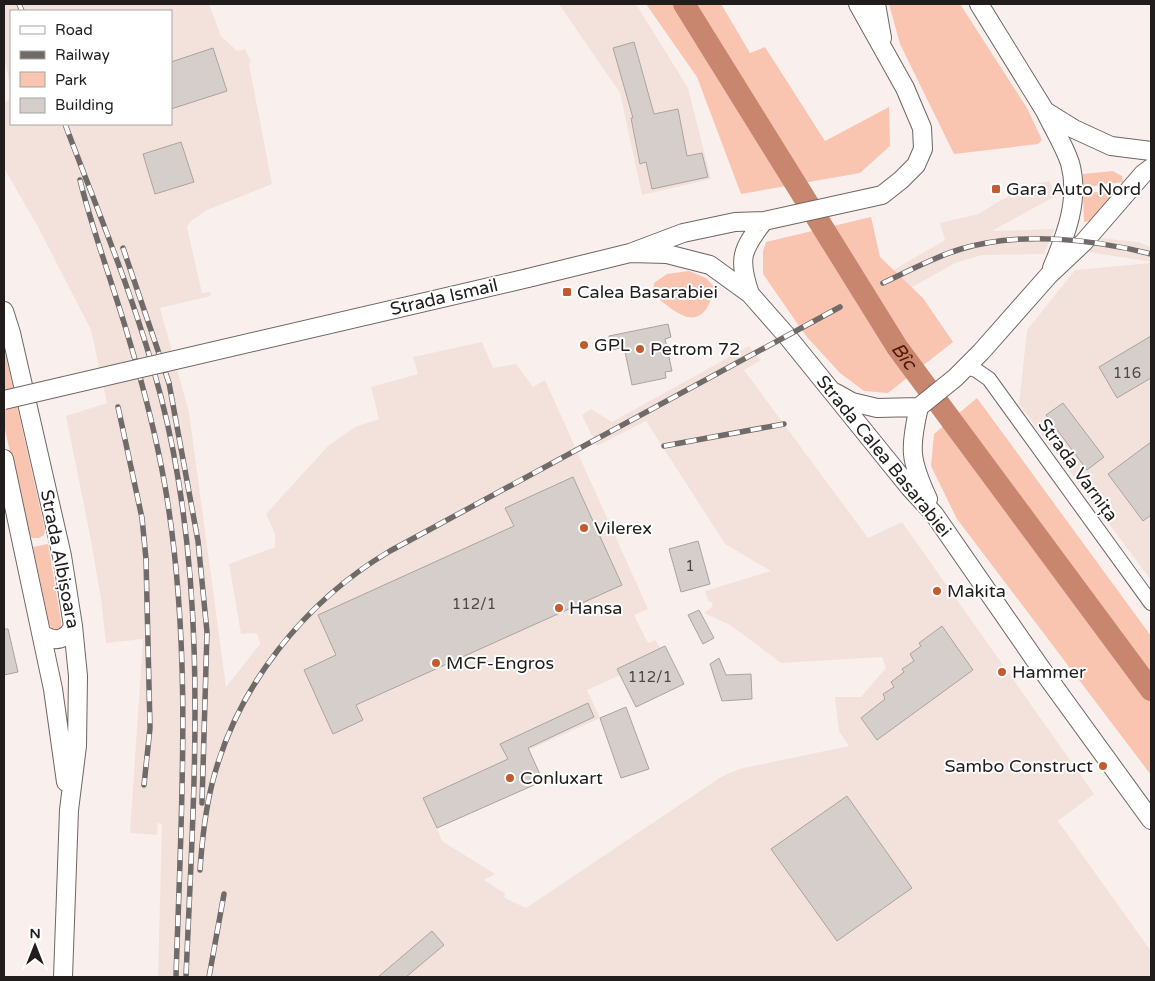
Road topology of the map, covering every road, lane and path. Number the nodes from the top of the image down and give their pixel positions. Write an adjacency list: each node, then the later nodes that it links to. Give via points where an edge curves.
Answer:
1 (858, 4): 4 (main road)
2 (876, 4): 4 (main road)
3 (979, 4): 5 (main road)
4 (884, 53): 8 (main road, Strada Ismail, via 922,128 923,149 916,165 882,195)
5 (1045, 111): 6 (main road, via 1111,146); 10 (main road, via 1069,161 1073,192 1070,220)
6 (1151, 150)
7 (1151, 168): 10 (main road, via 1084,242)
8 (764, 221): 9 (main road, Strada Ismail, via 735,222 683,233); 11 (main road, Strada Calea Basarabiei, via 743,252 743,274)
9 (630, 253): 11 (main road, Strada Calea Basarabiei, via 667,254 710,265); 15 (main road, Strada Ismail, bridge)
10 (1049, 275): 13 (main road)
11 (750, 294): 14 (main road, Strada Calea Basarabiei)
12 (4, 312): 21 (main road, Strada Albișoara, via 58,539)
13 (961, 372): 16 (main road); 20 (street, Strada Varnița, via 976,370 989,380)
14 (830, 389): 16 (main road, via 852,402 877,408); 19 (main road, Strada Calea Basarabiei)
15 (4, 400)
16 (921, 405): 19 (main road, via 911,452 919,481)
17 (4, 459): 18 (main road, Strada Albișoara)
18 (8, 498): 22 (main road, Strada Albișoara)
19 (934, 514): 24 (main road, Strada Calea Basarabiei)
20 (1151, 603)
21 (73, 626): 22 (main road, via 64,638 49,639); 23 (main road, Strada Albișoara, via 79,711)
22 (42, 634): 23 (main road, Strada Albișoara, via 58,719)
23 (69, 810): 25 (main road, Strada Albișoara)
24 (1151, 820)
25 (63, 977)

